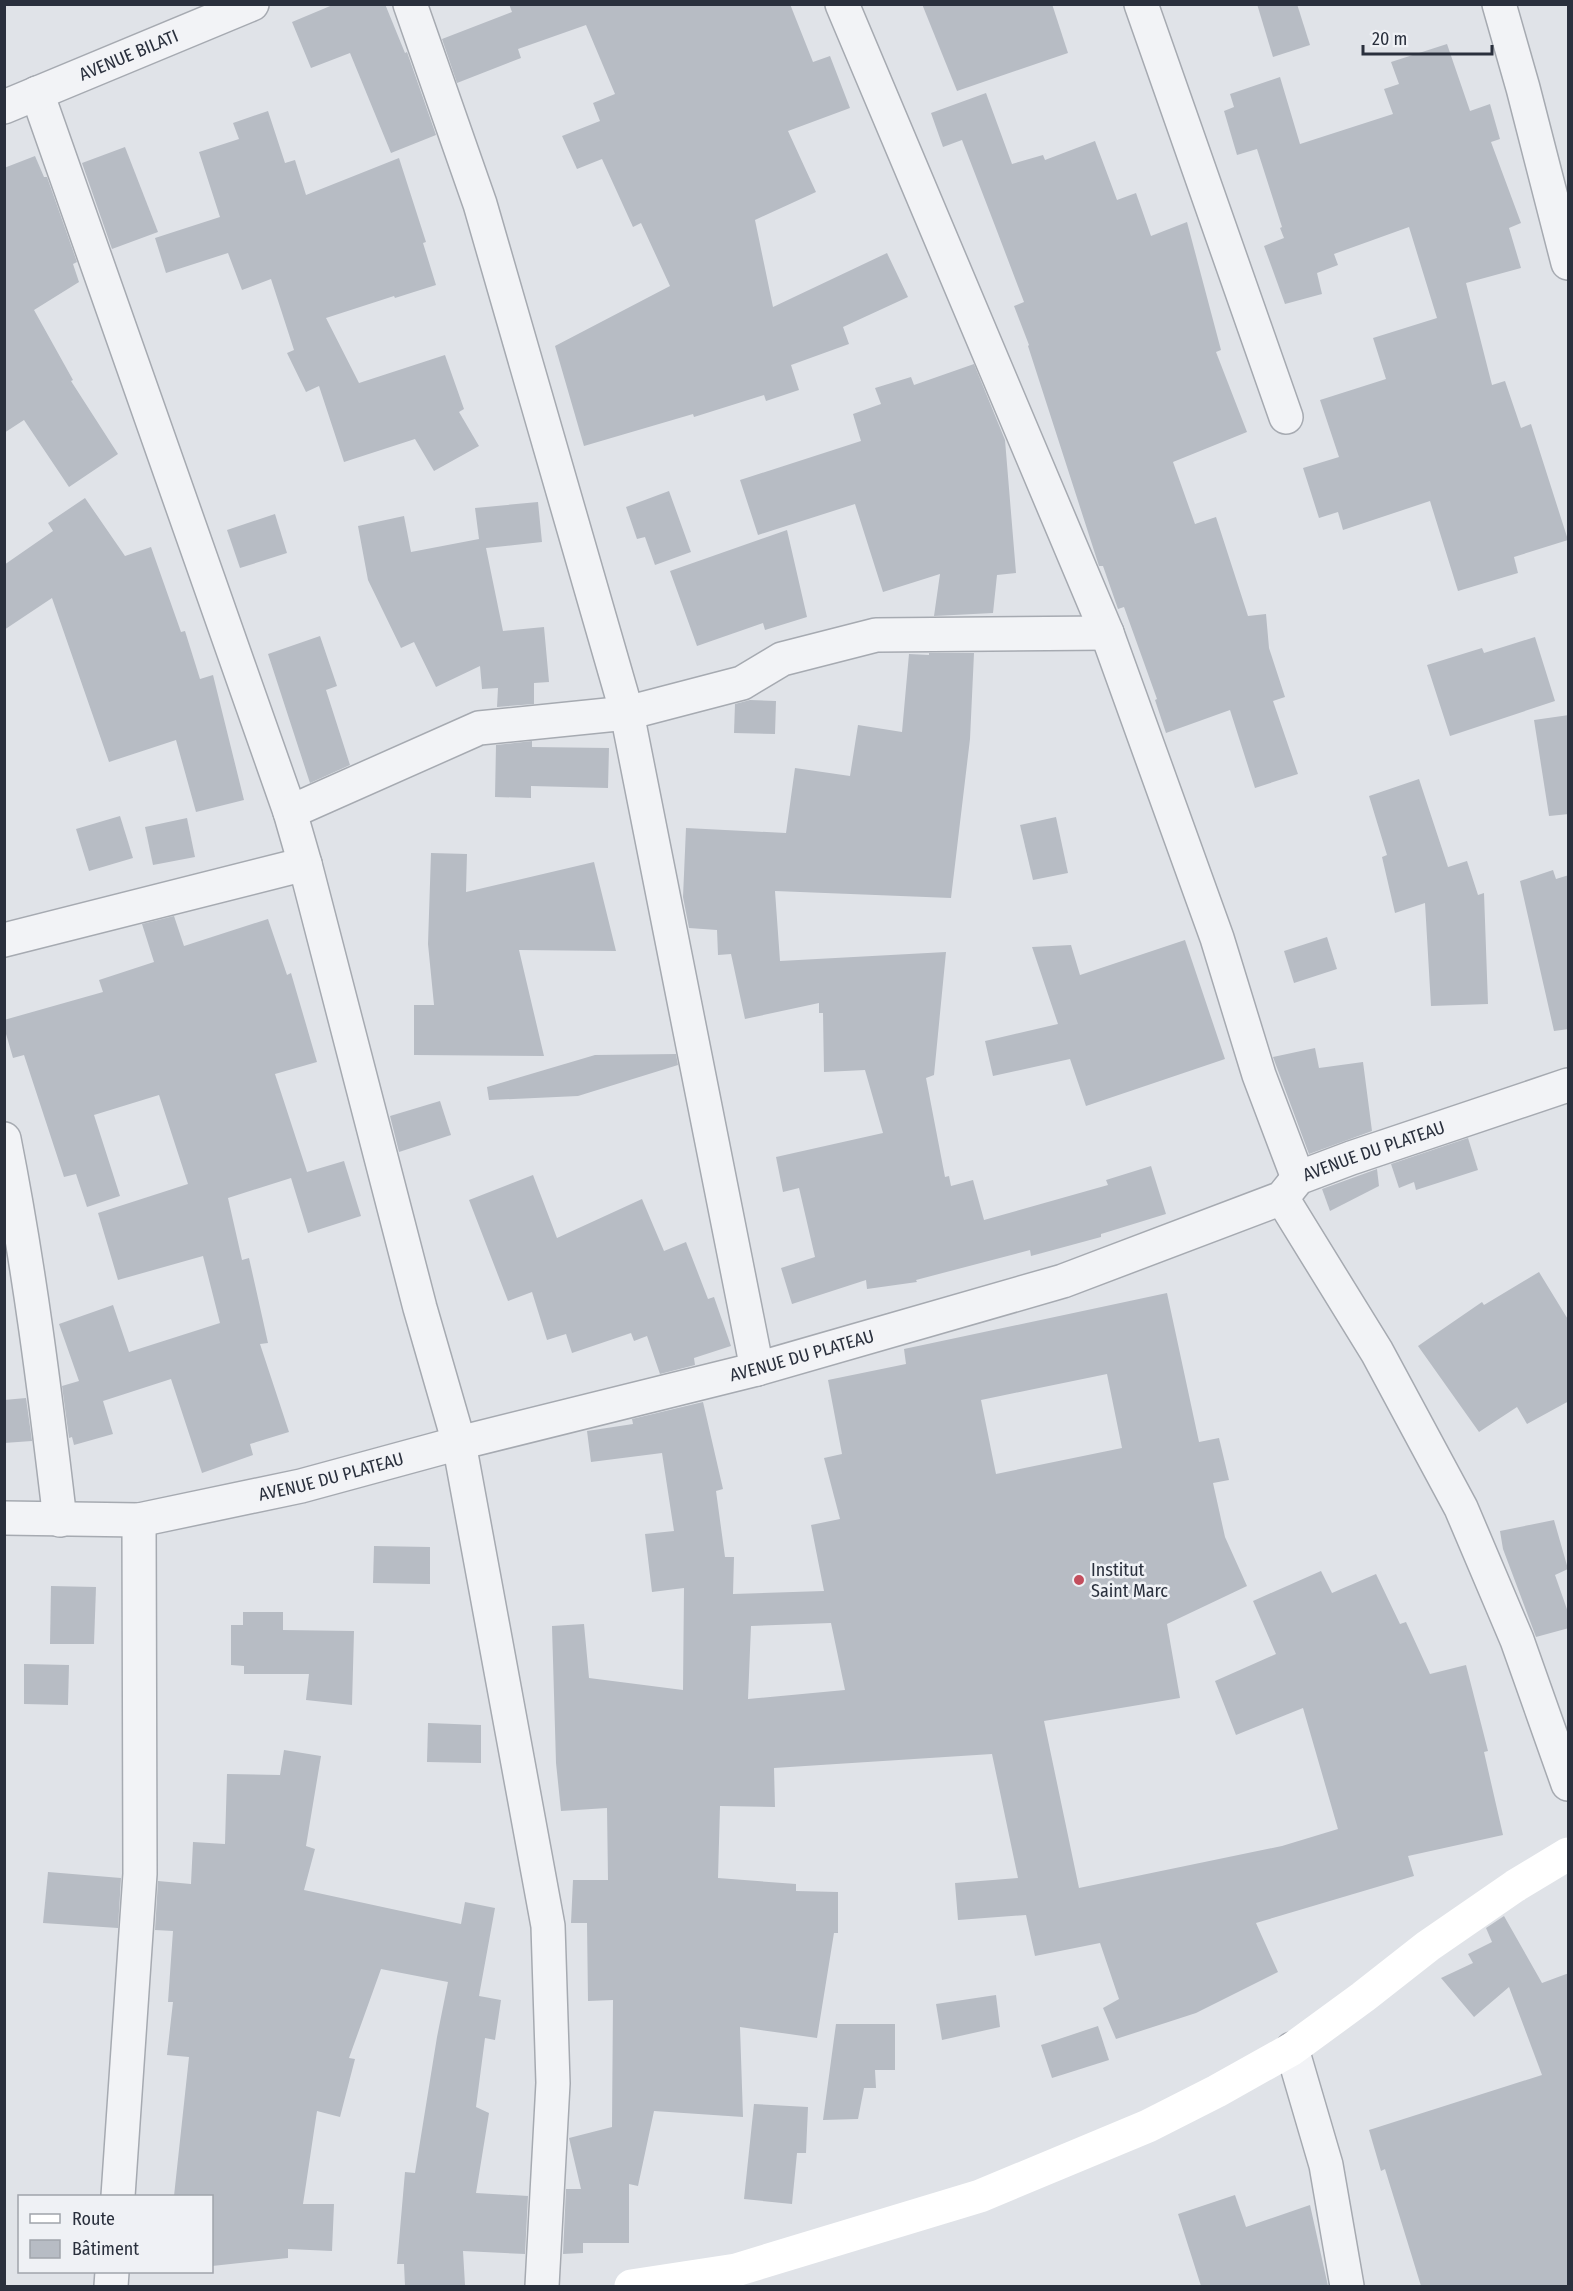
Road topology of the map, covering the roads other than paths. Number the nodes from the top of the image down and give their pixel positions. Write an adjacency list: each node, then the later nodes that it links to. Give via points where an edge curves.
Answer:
1 (252, 4): 6 (street, AVENUE BILATI)
2 (410, 4): 11 (street, via 480,204)
3 (842, 4): 10 (street)
4 (1141, 4): 9 (street)
5 (1499, 4): 8 (street)
6 (37, 93): 7 (street, AVENUE BILATI); 12 (street)
7 (4, 107)
8 (1569, 263)
9 (1286, 417)
10 (1107, 633): 11 (street, via 876,635 782,659 742,683); 17 (street, via 1217,938)
11 (627, 713): 12 (street, via 479,728); 18 (street)
12 (290, 812): 13 (street)
13 (305, 864): 14 (street); 19 (street)
14 (4, 940)
15 (1569, 1085): 17 (street, AVENUE DU PLATEAU, via 1350,1158)
16 (4, 1139): 21 (street, via 27,1258)
17 (1290, 1188): 18 (street, AVENUE DU PLATEAU, via 1063,1281); 23 (street, via 1461,1508 1517,1641)
18 (757, 1369): 19 (street, AVENUE DU PLATEAU)
19 (459, 1443): 22 (street, AVENUE DU PLATEAU, via 301,1486); 27 (street, via 548,1926 553,2083)
20 (4, 1518): 21 (street, AVENUE DU PLATEAU)
21 (60, 1520): 22 (street, AVENUE DU PLATEAU)
22 (139, 1520): 26 (street, via 140,1874)
23 (1569, 1784)
24 (1569, 1854): 25 (main road, via 1428,1946)
25 (1292, 2049): 28 (main road, via 1148,2126 980,2196 736,2270); 29 (street, via 1326,2165)
26 (118, 2195)
27 (542, 2286)
28 (631, 2286)
29 (1347, 2286)

